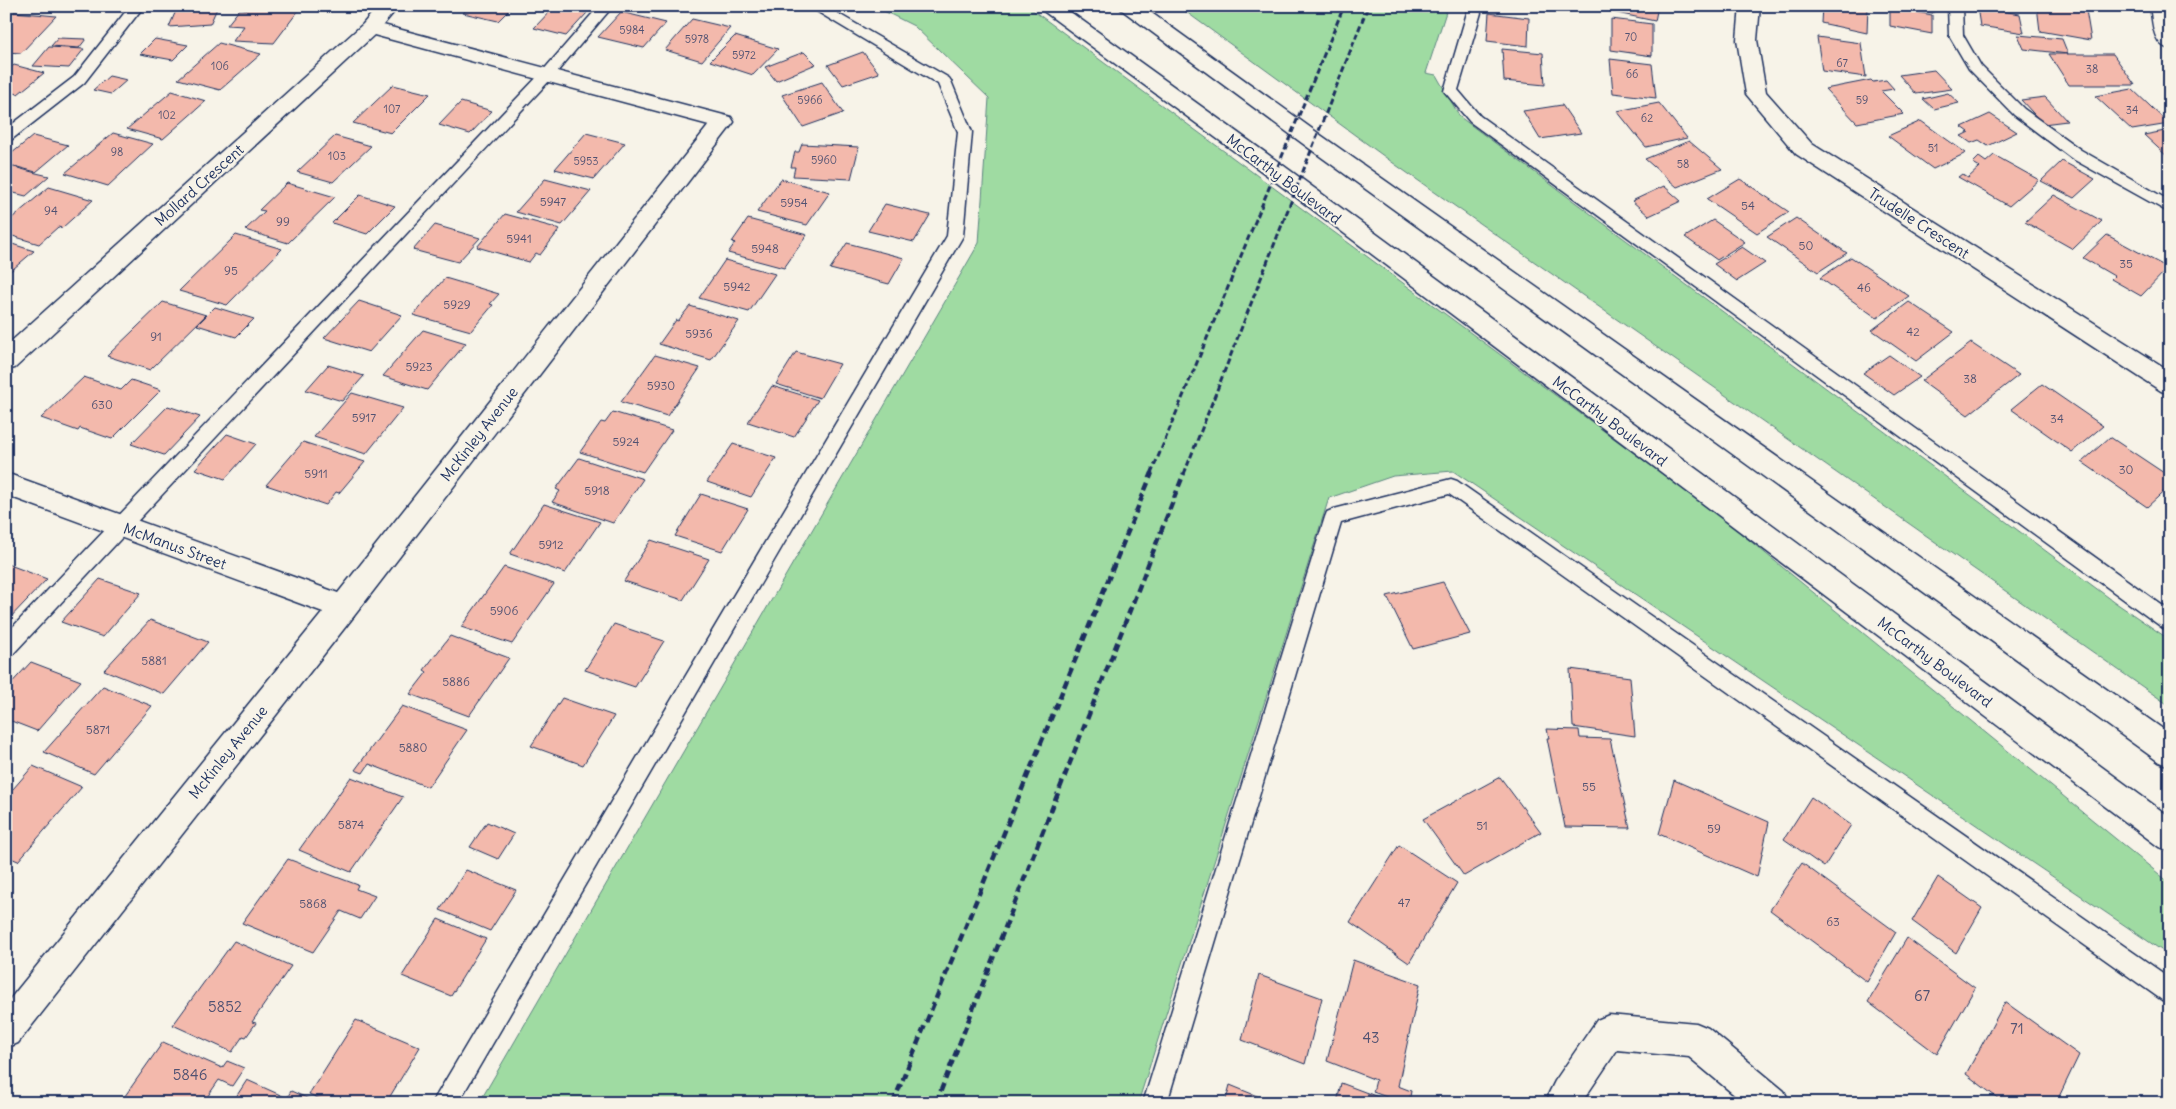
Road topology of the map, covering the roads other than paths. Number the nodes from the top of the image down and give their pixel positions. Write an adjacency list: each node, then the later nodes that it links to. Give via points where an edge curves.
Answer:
1 (137, 6): 14 (lane, via 79,80)
2 (389, 6): 11 (street, Mollard Crescent)
3 (606, 6): 13 (lane)
4 (815, 6): 27 (lane, via 944,81 965,132 955,236)
5 (1049, 6): 24 (street, McCarthy Boulevard)
6 (1129, 6): 23 (street)
7 (1476, 6): 21 (lane, via 1451,91 1474,118)
8 (1750, 6): 17 (street, Trudelle Crescent, via 1746,40 1756,94 1804,149)
9 (1955, 6): 15 (lane, via 1956,35 1976,69 2019,112 2076,154)
10 (2160, 6): 12 (street, via 2166,39)
11 (370, 28): 13 (street, McKinley Avenue); 16 (street, Mollard Crescent)
12 (2170, 43)
13 (546, 76): 19 (lane); 20 (street, McKinley Avenue, via 723,122)
14 (6, 137)
15 (2170, 208)
16 (6, 362)
17 (2170, 384)
18 (6, 484): 19 (street, McManus Street)
19 (120, 526): 20 (street, McManus Street); 22 (lane)
20 (344, 607): 26 (street, McKinley Avenue)
21 (2170, 622)
22 (6, 648)
23 (2170, 752)
24 (2170, 836)
25 (2170, 992): 28 (lane, via 1451,486 1334,518)
26 (6, 1031)
27 (444, 1103)
28 (1155, 1103)
29 (1566, 1103): 30 (street, via 1567,1092 1609,1032 1696,1040)
30 (1772, 1103)

